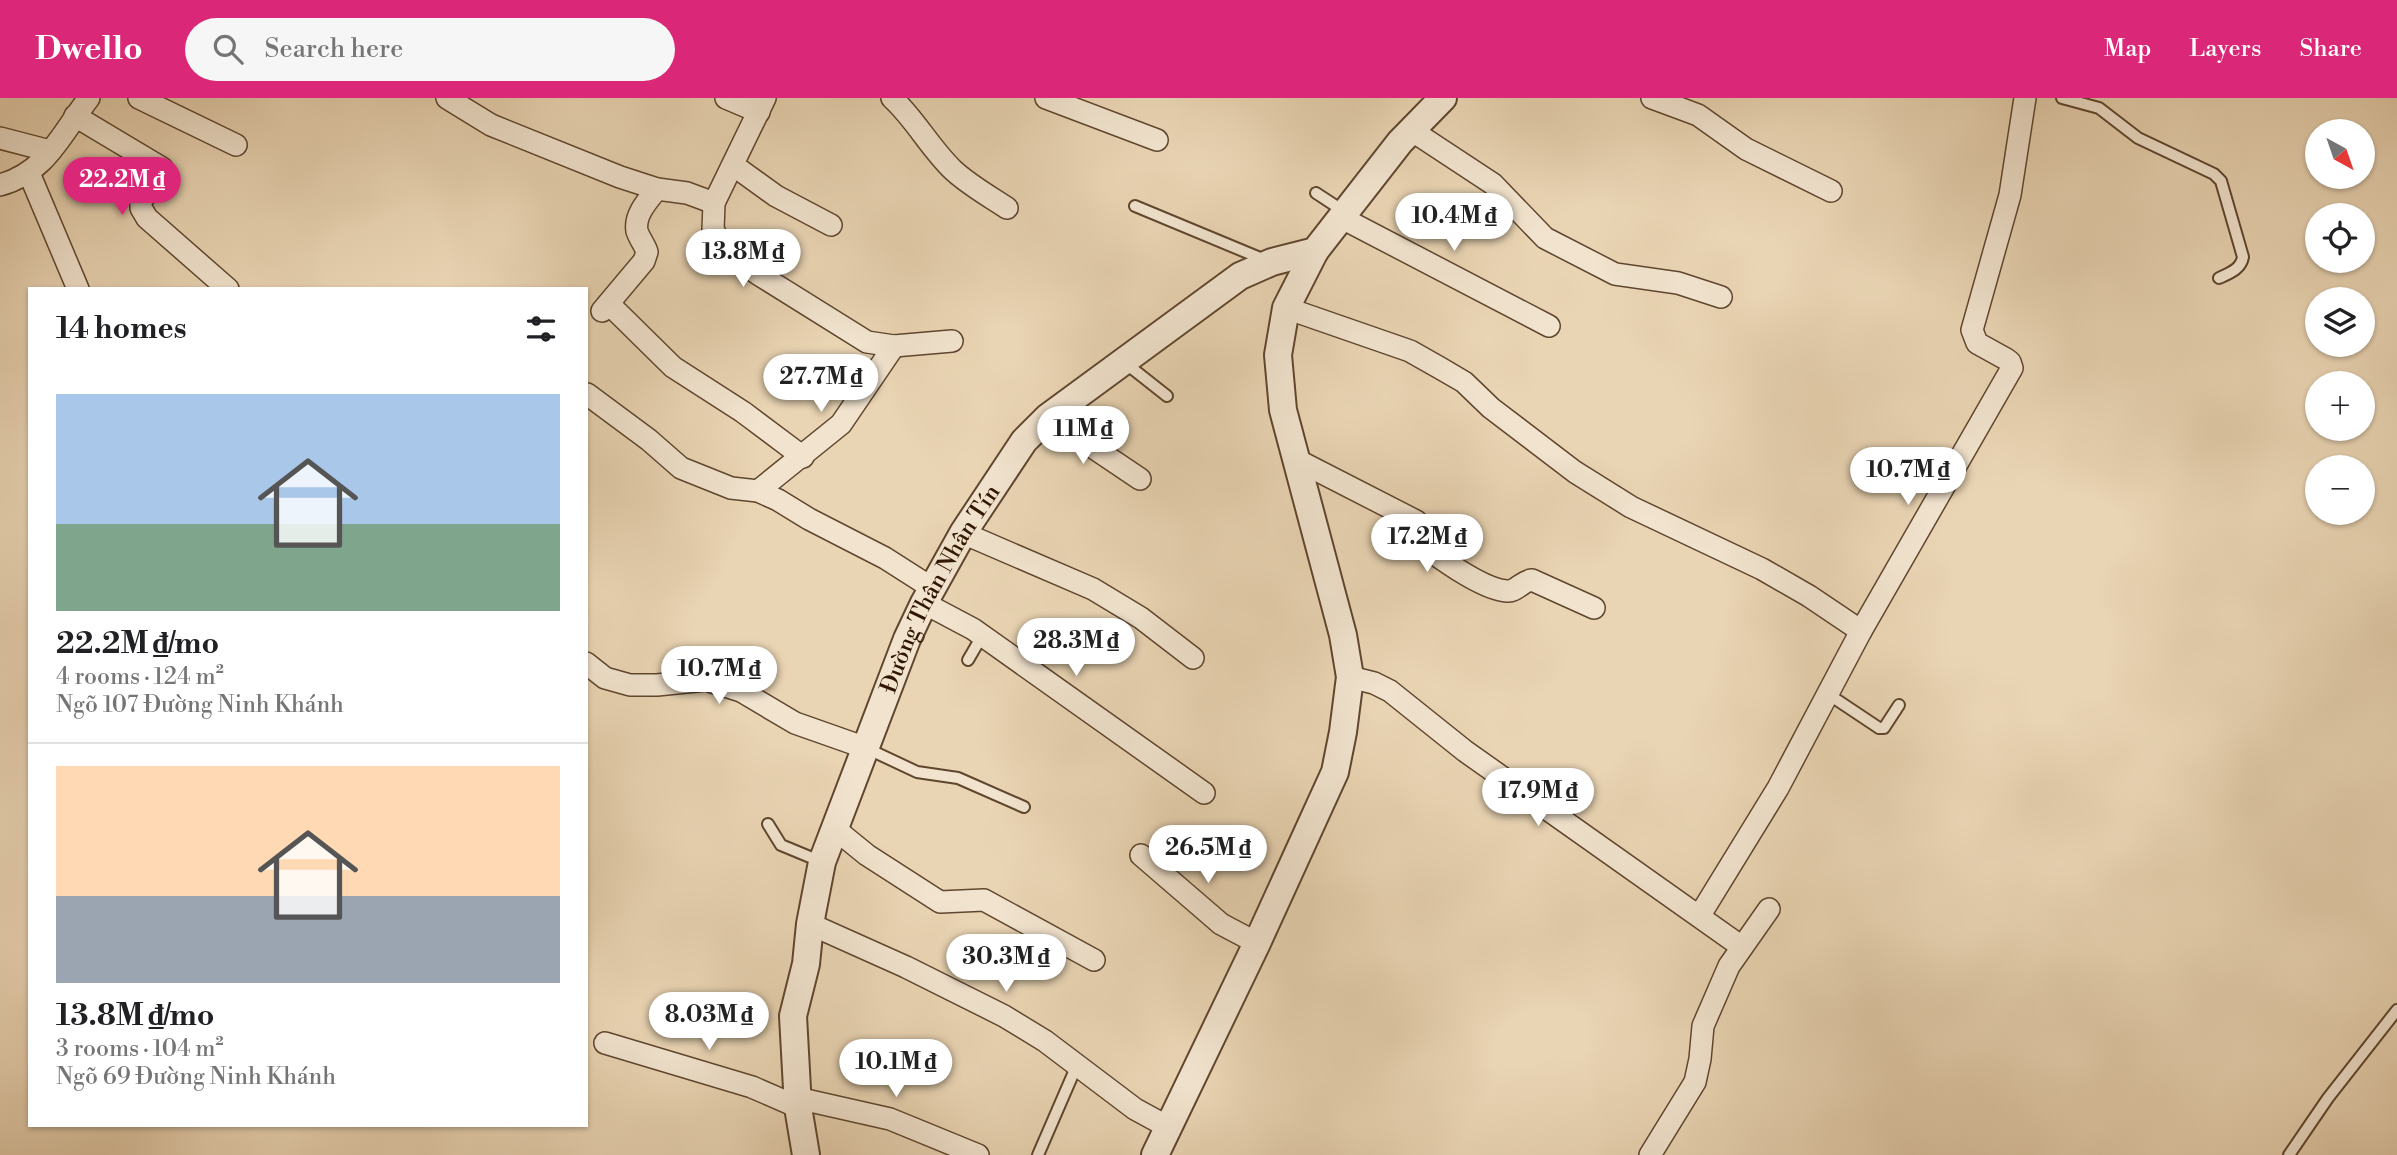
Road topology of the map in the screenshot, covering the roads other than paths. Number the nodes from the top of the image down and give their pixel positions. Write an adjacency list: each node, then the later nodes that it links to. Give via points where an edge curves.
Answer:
1 (89, 98): 14 (street)
2 (139, 98): 18 (street)
3 (447, 98): 11 (street)
4 (726, 98): 12 (street)
5 (892, 98): 28 (street, via 951,168)
6 (1046, 98): 13 (street)
7 (1443, 98): 15 (street)
8 (1652, 98): 24 (street, via 1698,116 1746,149)
9 (2025, 98): 52 (street, via 2010,195 1972,330 1977,343 2006,359 2012,368)
10 (2062, 98): 33 (lane, via 2105,111 2138,138 2206,168 2221,181 2244,257 2236,270)
11 (470, 104): 23 (street, via 491,125)
12 (762, 105): 20 (street)
13 (1083, 105): 17 (street)
14 (75, 116): 19 (street); 35 (street, via 162,168 141,208)
15 (1411, 130): 29 (street); 36 (street, via 1493,184 1545,238 1615,274 1678,283)
16 (0, 138): 19 (street)
17 (1157, 140)
18 (236, 145)
19 (50, 151): 21 (street)
20 (733, 165): 26 (street); 30 (street, via 776,196)
21 (29, 173): 22 (street); 34 (street)
22 (0, 184)
23 (657, 189): 26 (street); 45 (street, via 644,204 637,223 647,252 644,261 606,307 673,367)
24 (1831, 191)
25 (1316, 193): 29 (lane)
26 (714, 203): 40 (street, via 713,230 727,252 867,342)
27 (1135, 206): 32 (lane)
28 (1007, 208)
29 (1343, 214): 31 (street); 38 (street)
30 (831, 225)
31 (1315, 251): 32 (street, Đường Thân Nhân Tín); 37 (street)
32 (1272, 262): 41 (street, Đường Thân Nhân Tín, via 1240,276)
33 (2219, 278)
34 (77, 287)
35 (226, 287)
36 (1721, 297)
37 (1286, 308): 46 (street, via 1278,355 1283,410); 52 (street, via 1410,351 1464,382 1575,472 1630,508 1762,569)
38 (1549, 326)
39 (952, 341): 40 (street)
40 (894, 345): 45 (street, via 841,424)
41 (1124, 362): 43 (lane); 44 (street, Đường Thân Nhân Tín)
42 (588, 395): 48 (street, via 681,468 731,488)
43 (1167, 396)
44 (1048, 417): 47 (street); 49 (street, Đường Thân Nhân Tín, via 1024,441)
45 (803, 457): 48 (street)
46 (1297, 460): 51 (street, via 1416,521 1429,550 1485,584 1507,591 1532,580); 57 (street)
47 (1140, 479)
48 (758, 491): 50 (street, via 885,558)
49 (963, 533): 50 (street, Đường Thân Nhân Tín); 54 (street, via 1093,589)
50 (928, 596): 53 (street); 60 (street, Đường Thân Nhân Tín)
51 (1594, 608)
52 (1861, 631): 58 (street)
53 (982, 636): 55 (lane); 61 (street)
54 (1193, 658)
55 (968, 660)
56 (588, 665): 60 (street, via 605,678 631,685 706,680 741,691 795,723)
57 (1350, 677): 68 (street, via 1390,691 1465,751); 70 (street, via 1335,772)
58 (1828, 694): 59 (lane, via 1879,729); 68 (street, via 1778,788)
59 (1899, 705)
60 (866, 748): 62 (lane, via 917,772 958,778); 64 (street, Đường Thân Nhân Tín)
61 (1204, 793)
62 (1024, 807)
63 (768, 824): 66 (lane, via 781,845)
64 (835, 829): 66 (street, Đường Thân Nhân Tín); 72 (street, via 940,902 984,900)
65 (1141, 855): 70 (street, via 1222,924)
66 (822, 862): 69 (street, Đường Thân Nhân Tín)
67 (1769, 909): 71 (street)
68 (1700, 915): 71 (street)
69 (810, 924): 75 (street, via 1004,1016); 76 (street, Đường Thân Nhân Tín, via 793,1016)
70 (1256, 943): 77 (street)
71 (1742, 947): 82 (street, via 1703,1027 1695,1082)
72 (1094, 960)
73 (2397, 1010): 83 (lane)
74 (605, 1044): 76 (street)
75 (1077, 1065): 77 (street, via 1135,1109); 80 (lane)
76 (798, 1102): 78 (street, Đường Thân Nhân Tín); 79 (street, via 890,1119)
77 (1168, 1127): 81 (street)
78 (806, 1155)
79 (978, 1155)
80 (1038, 1155)
81 (1154, 1155)
82 (1650, 1155)
83 (2289, 1155)

